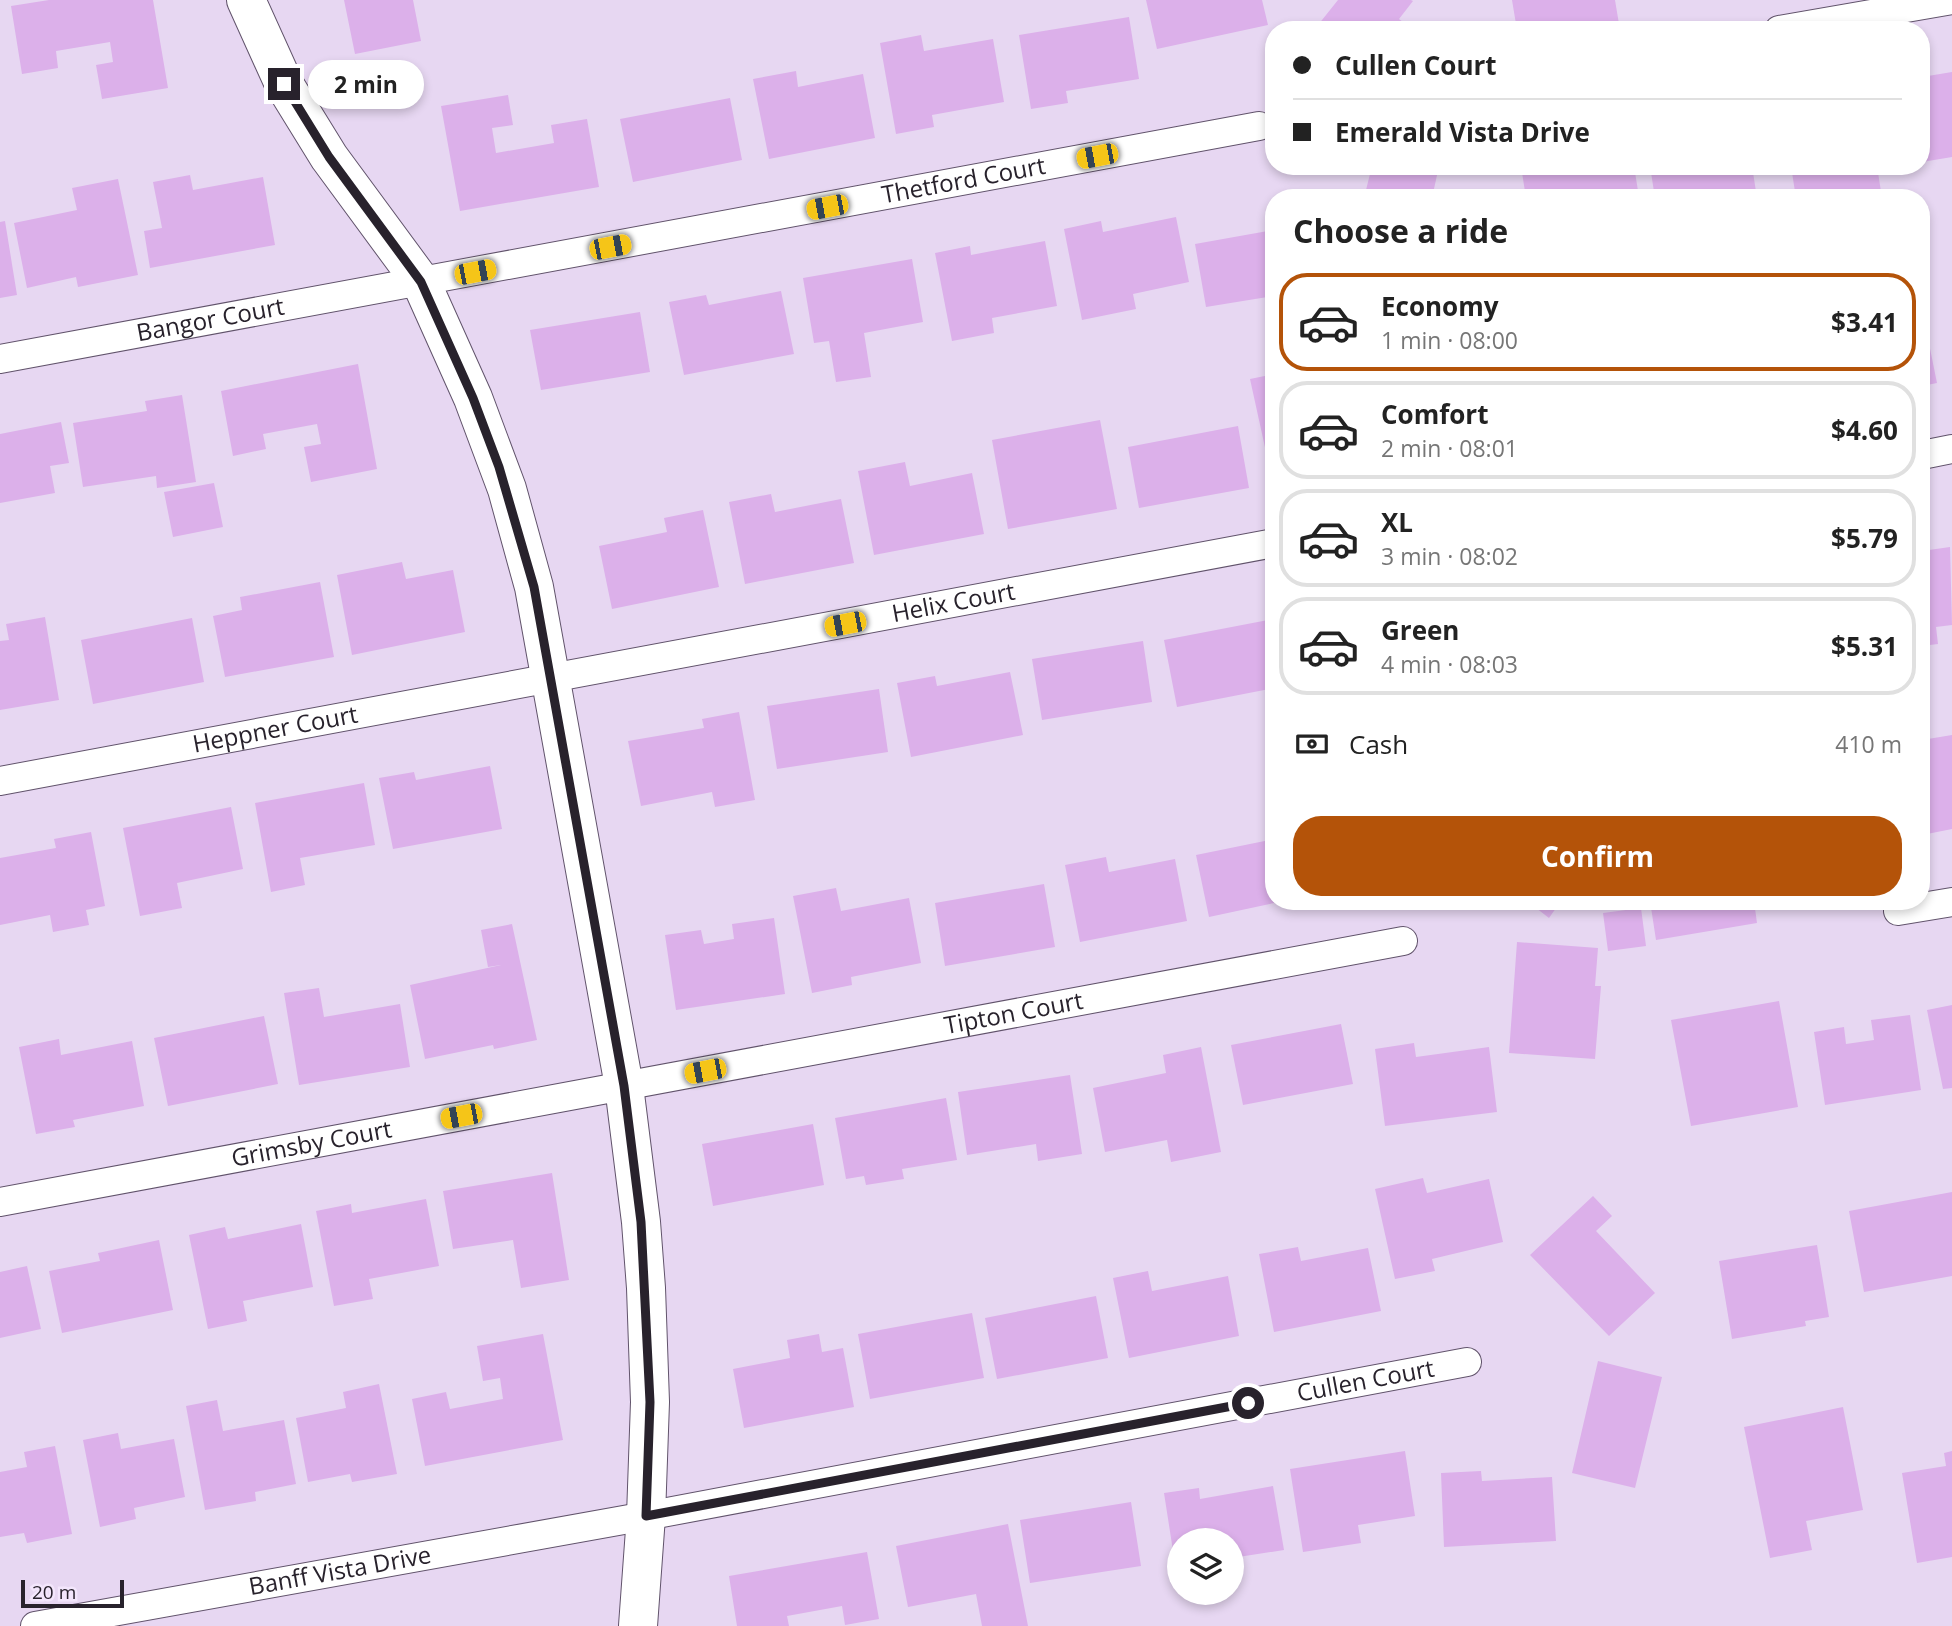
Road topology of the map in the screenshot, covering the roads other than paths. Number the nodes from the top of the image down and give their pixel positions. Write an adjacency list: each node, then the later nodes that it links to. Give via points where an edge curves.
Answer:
1 (246, 0): 5 (street, via 284,84 329,157)
2 (1952, 0): 3 (street)
3 (1831, 21)
4 (1259, 126): 5 (street, Thetford Court)
5 (421, 282): 6 (street, Bangor Court); 10 (street, via 473,398 507,489 534,587)
6 (0, 359)
7 (1952, 449): 8 (street)
8 (1930, 453)
9 (1265, 545): 10 (street, Helix Court)
10 (551, 679): 11 (street, Heppner Court); 17 (street)
11 (0, 781)
12 (1952, 902): 13 (street)
13 (1930, 906)
14 (1904, 910): 15 (street)
15 (1898, 911)
16 (1403, 941): 17 (street, Tipton Court)
17 (624, 1086): 18 (street, Grimsby Court); 20 (street, via 646,1288 650,1402)
18 (0, 1202)
19 (1466, 1362): 20 (street, Cullen Court)
20 (646, 1516): 21 (street, Banff Vista Drive); 22 (street)
21 (35, 1626)
22 (638, 1626)

